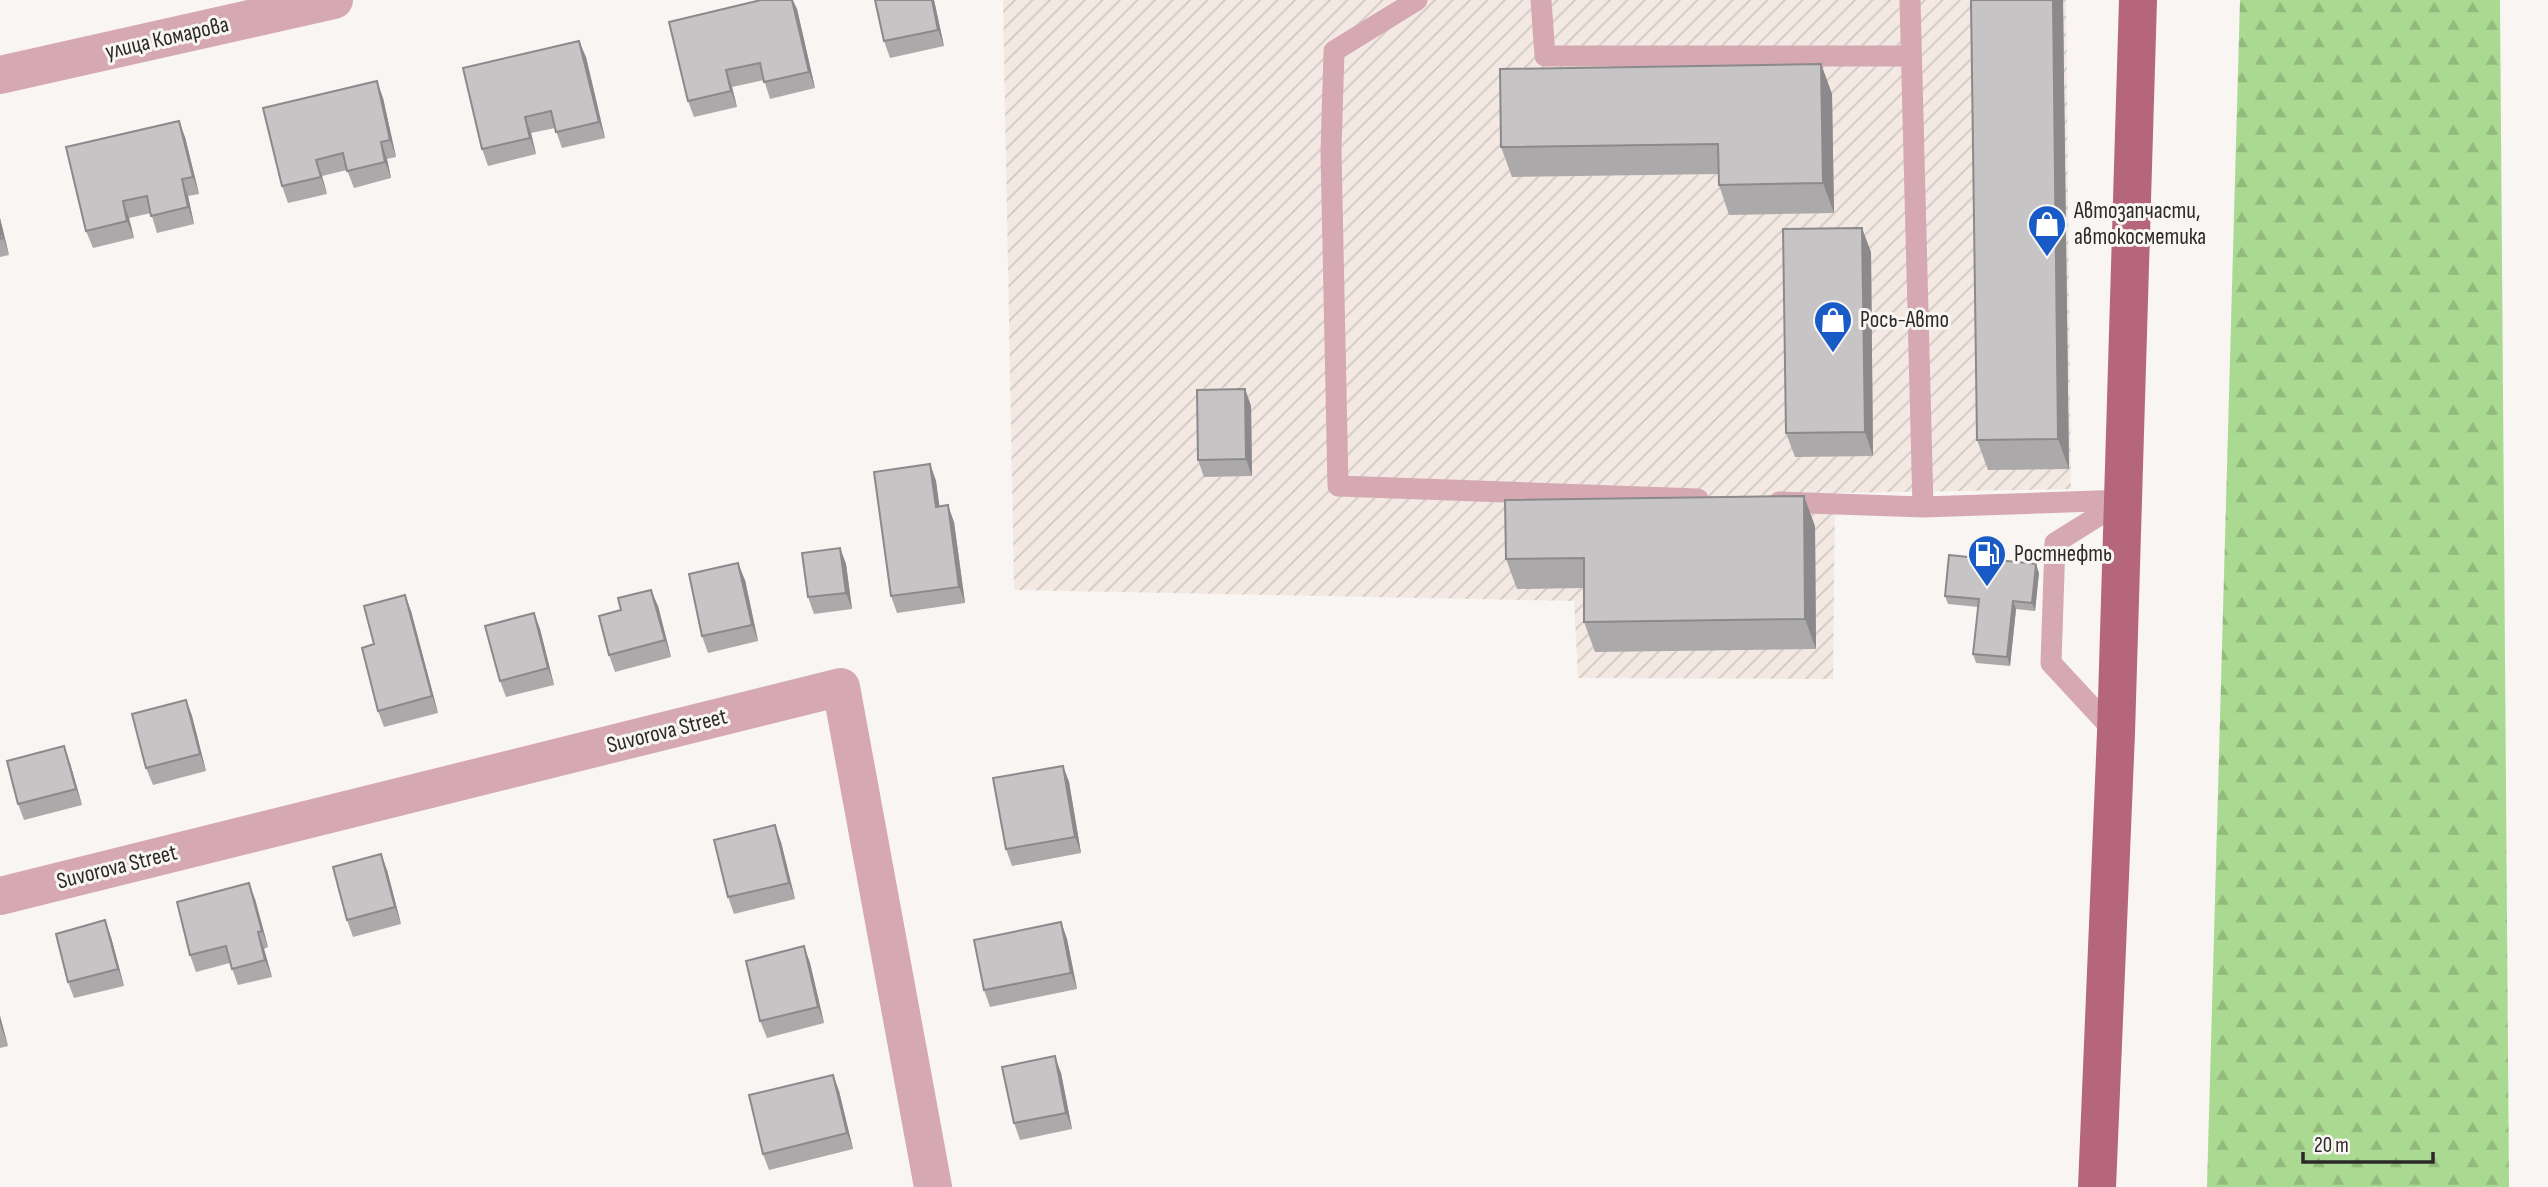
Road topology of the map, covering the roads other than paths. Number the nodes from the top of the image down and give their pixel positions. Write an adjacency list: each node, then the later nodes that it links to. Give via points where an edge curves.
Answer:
1 (334, 0): 7 (street, улица Комарова)
2 (1417, 0): 8 (lane, via 1334,51 1331,151 1338,486)
3 (1541, 0): 6 (lane, via 1545,56)
4 (1910, 0): 6 (lane)
5 (2138, 0): 9 (main road)
6 (1911, 56): 11 (lane)
7 (0, 75)
8 (1714, 499)
9 (2124, 500): 11 (lane); 12 (main road); 12 (lane, via 2054,544 2051,663)
10 (1756, 501): 11 (lane)
11 (1923, 507)
12 (2116, 733): 15 (main road)
13 (0, 897): 14 (street, Suvorova Street, via 841,687)
14 (933, 1187)
15 (2096, 1187)

